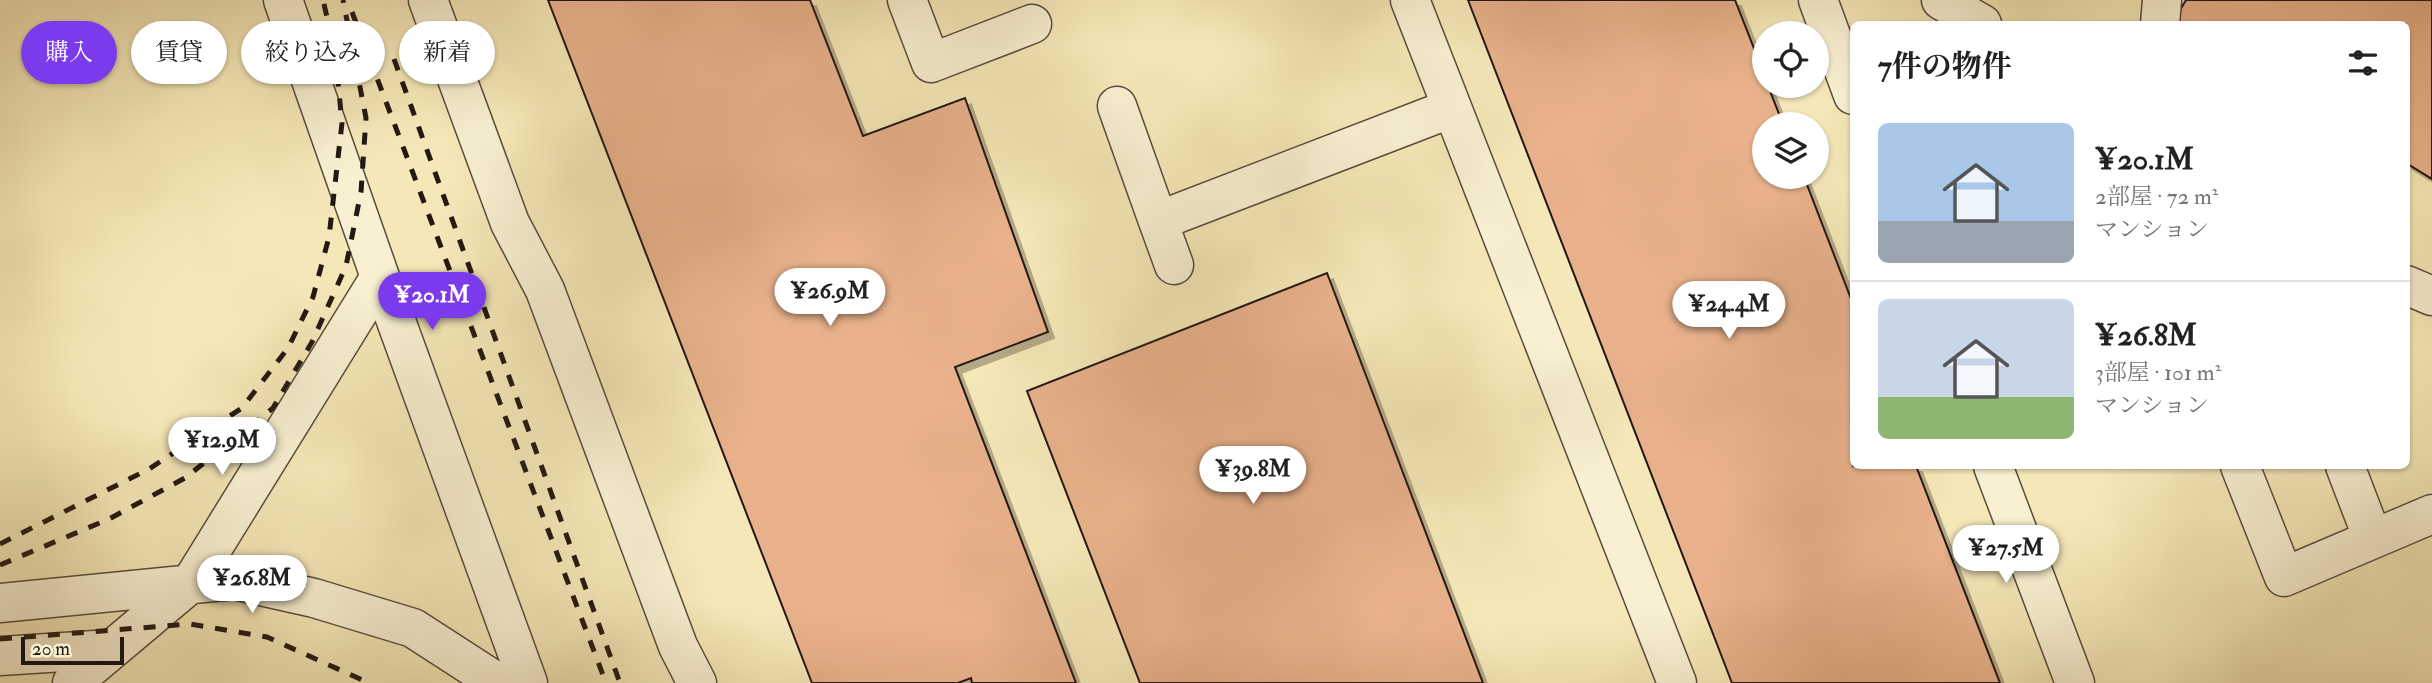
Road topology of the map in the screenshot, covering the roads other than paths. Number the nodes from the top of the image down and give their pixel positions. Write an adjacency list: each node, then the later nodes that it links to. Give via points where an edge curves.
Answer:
1 (283, 0): 16 (street)
2 (428, 0): 31 (street, via 510,223 545,290 678,646)
3 (907, 0): 10 (street, via 931,63)
4 (1410, 0): 13 (street)
5 (1818, 0): 11 (street)
6 (1941, 0): 8 (street)
7 (2162, 0): 9 (street)
8 (1977, 21)
9 (2160, 21)
10 (1032, 24)
11 (1850, 87)
12 (1117, 106): 14 (street)
13 (1452, 108): 14 (street); 32 (street)
14 (1158, 221): 15 (street)
15 (1174, 265)
16 (380, 276): 24 (street); 30 (street)
17 (2410, 287): 18 (street)
18 (2432, 296)
19 (1994, 469): 33 (street)
20 (2241, 469): 23 (street, via 2284,577)
21 (2346, 469): 23 (street)
22 (2432, 514): 23 (street)
23 (2373, 539)
24 (191, 583): 25 (street); 26 (street); 29 (street, via 234,580 413,628)
25 (0, 603)
26 (111, 649): 27 (street); 28 (street)
27 (0, 656)
28 (72, 683)
29 (498, 683)
30 (528, 683)
31 (696, 683)
32 (1677, 683)
33 (2075, 683)

